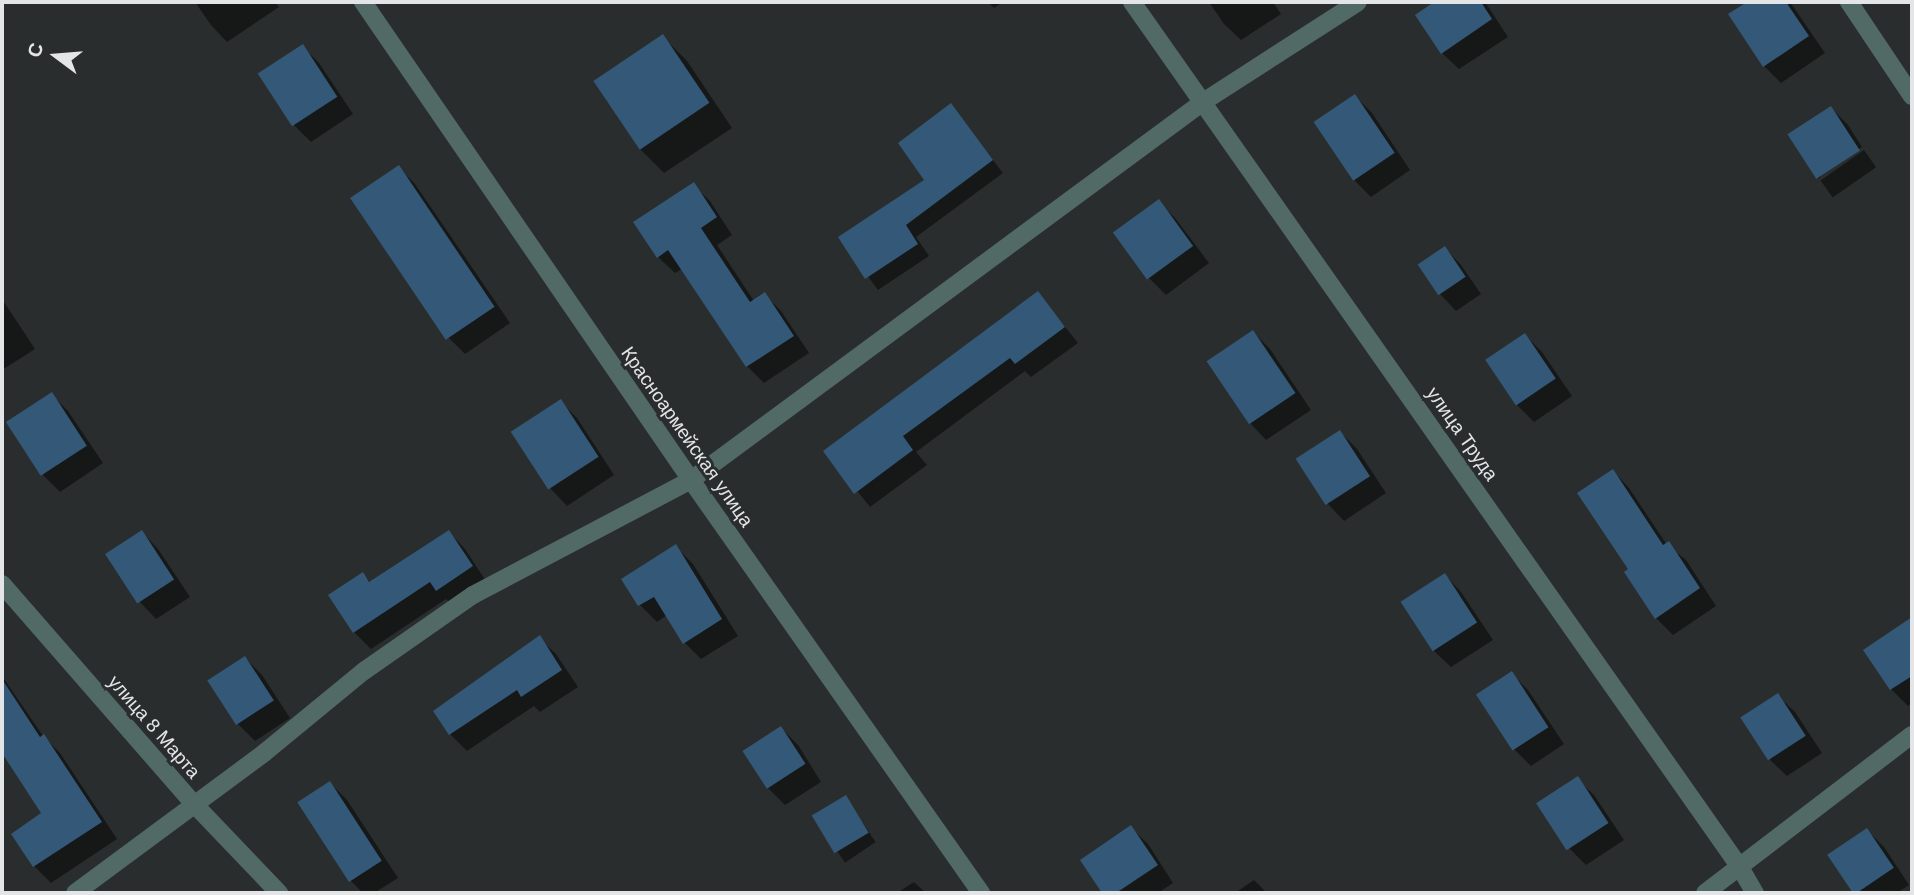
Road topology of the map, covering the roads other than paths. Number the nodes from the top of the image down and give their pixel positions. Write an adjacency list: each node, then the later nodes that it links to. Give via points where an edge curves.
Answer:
1 (362, 2): 7 (street, Красноармейская улица)
2 (1132, 2): 6 (street, улица Труда)
3 (1358, 2): 6 (street)
4 (1849, 2): 5 (street)
5 (1912, 96)
6 (1203, 102): 7 (street); 11 (street, улица Труда)
7 (691, 480): 10 (street, via 473,596 364,671); 14 (street, Красноармейская улица)
8 (2, 584): 10 (street, улица 8 Марта)
9 (1912, 735): 11 (street)
10 (195, 805): 12 (street); 13 (street, улица 8 Марта)
11 (1741, 869): 15 (street); 16 (street, улица Труда)
12 (75, 893)
13 (279, 893)
14 (981, 893)
15 (1706, 893)
16 (1755, 893)

